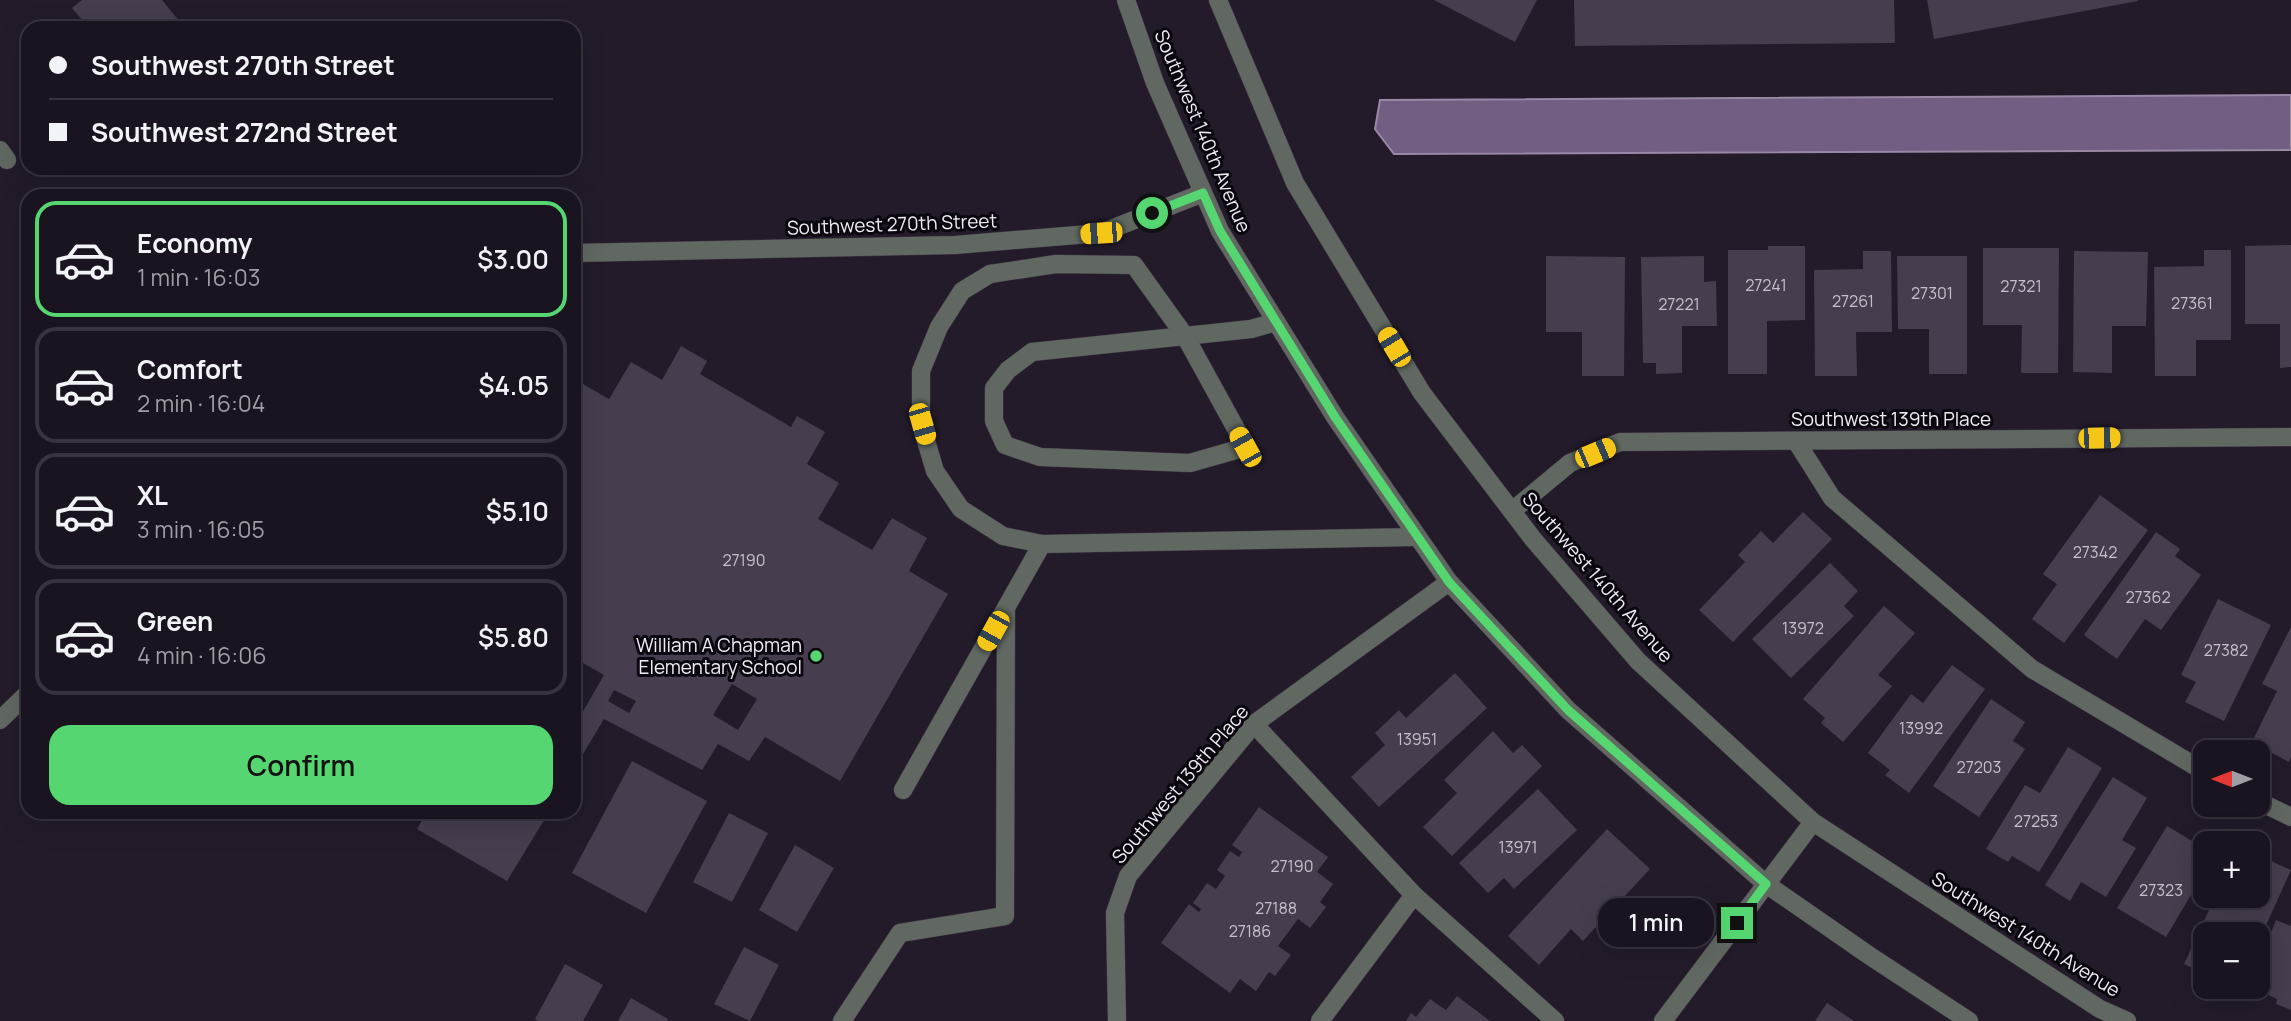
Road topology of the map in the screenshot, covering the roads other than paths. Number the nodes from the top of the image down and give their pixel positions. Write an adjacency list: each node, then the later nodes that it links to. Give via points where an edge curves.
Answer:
1 (1126, 0): 3 (street, Southwest 140th Avenue, via 1155,83)
2 (1218, 0): 9 (street, Southwest 140th Avenue, via 1295,183 1422,393)
3 (1203, 193): 4 (street, Southwest 270th Street, via 1101,233 955,245); 5 (street, Southwest 140th Avenue, via 1220,231)
4 (581, 253)
5 (1276, 322): 6 (street); 10 (street, Southwest 140th Avenue)
6 (1185, 336): 6 (street, via 1032,352 994,388 994,421 1005,445 1040,457 1190,463 1245,447); 11 (street, via 1134,265 1056,264 990,274 962,291 939,327 922,371 922,424 935,471 961,509 1003,536)
7 (2291, 437): 8 (street, Southwest 139th Place)
8 (1797, 441): 9 (street, Southwest 139th Place, via 1620,442 1570,463); 17 (street, via 1832,498 2032,668)
9 (1511, 511): 21 (street, Southwest 140th Avenue, via 1638,661)
10 (1416, 537): 11 (street); 12 (street, Southwest 140th Avenue)
11 (1042, 544): 13 (street)
12 (1449, 582): 16 (street, Southwest 139th Place); 22 (street, Southwest 140th Avenue, via 1568,710)
13 (1006, 608): 18 (street); 24 (street, via 1005,916 900,933)
14 (21, 700): 15 (street)
15 (0, 720)
16 (1254, 724): 23 (street); 25 (street, Southwest 139th Place, via 1128,876 1115,913)
17 (2193, 765)
18 (903, 790)
19 (2270, 807): 20 (street)
20 (2291, 817)
21 (1813, 822): 22 (street); 30 (street, Southwest 140th Avenue, via 2100,1009)
22 (1766, 884): 28 (street); 29 (street, Southwest 140th Avenue)
23 (1414, 895): 26 (street); 27 (street)
24 (842, 1021)
25 (1117, 1021)
26 (1320, 1021)
27 (1555, 1021)
28 (1663, 1021)
29 (1969, 1021)
30 (2127, 1021)

